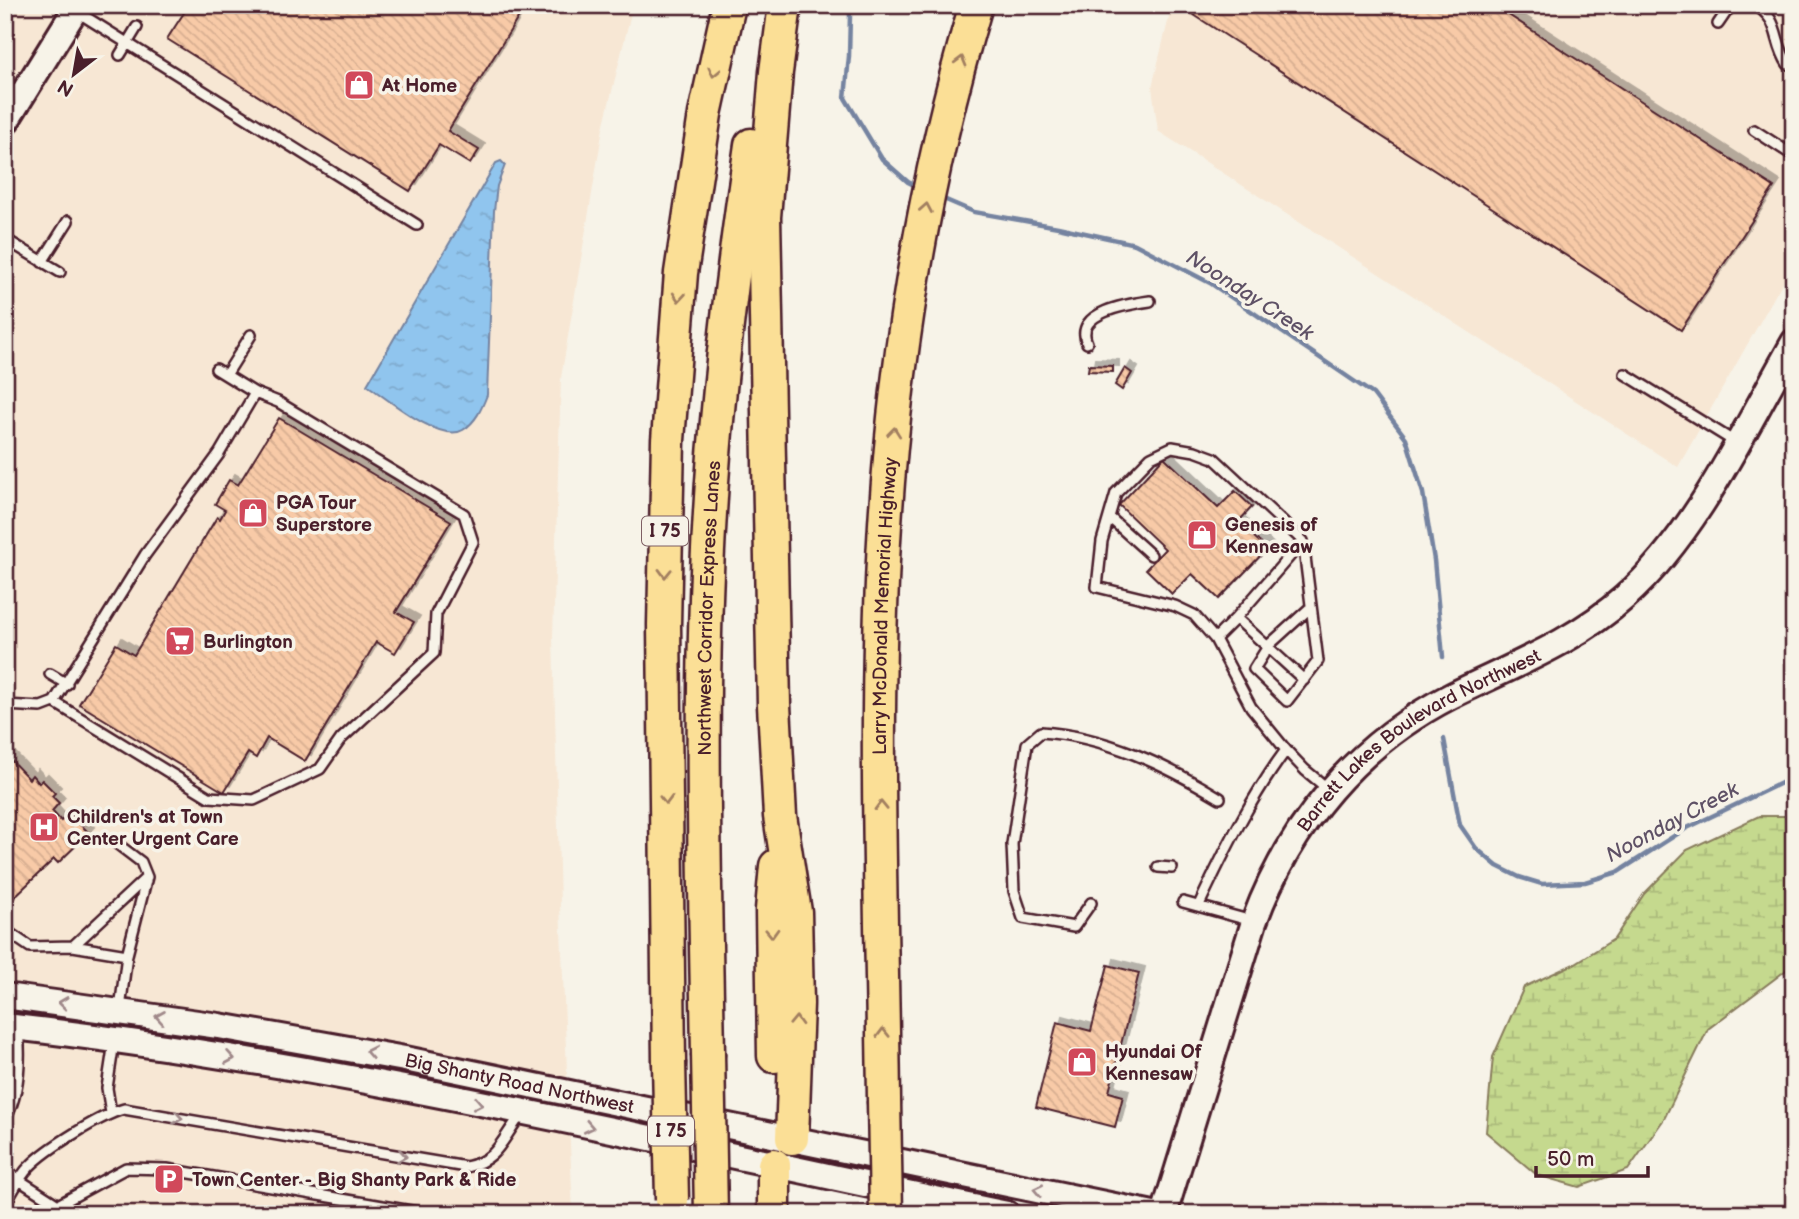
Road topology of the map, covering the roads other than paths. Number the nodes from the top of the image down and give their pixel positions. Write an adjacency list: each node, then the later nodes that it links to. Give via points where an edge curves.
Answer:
1 (729, 5): 66 (highway, I 75, one-way to 66, bridge, via 705,114 681,273 668,440 664,625)
2 (976, 5): 72 (highway, Larry McDonald Memorial Highway, one-way to 2, bridge, via 880,678 885,521 914,275 946,117)
3 (1731, 5): 7 (lane)
4 (1754, 5): 11 (lane, via 1771,18)
5 (76, 8): 9 (lane); 12 (street)
6 (778, 10): 62 (highway, via 764,217 780,816 772,910); 69 (highway, Northwest Corridor Express Lanes, bridge, via 744,191 719,391 710,515 705,840)
7 (1718, 23)
8 (137, 27): 9 (lane)
9 (127, 43): 10 (lane); 16 (lane)
10 (120, 55)
11 (1787, 64)
12 (5, 123)
13 (1754, 130): 14 (lane)
14 (1794, 156)
15 (68, 220): 18 (lane)
16 (417, 225)
17 (7, 242): 18 (lane)
18 (42, 261): 19 (lane)
19 (60, 272)
20 (1150, 301): 23 (lane, via 1096,316 1085,328)
21 (251, 335): 26 (lane)
22 (1794, 342): 28 (street, Barrett Lakes Boulevard Northwest)
23 (1087, 343)
24 (216, 369): 26 (lane)
25 (1625, 374): 28 (lane)
26 (226, 375): 27 (lane)
27 (255, 393): 38 (lane, via 219,454 145,555); 39 (lane, via 278,402 464,514 472,542 436,614 434,653 341,739 320,769 254,800 209,797)
28 (1737, 442): 42 (street, Barrett Lakes Boulevard Northwest, via 1681,534 1624,598 1556,646 1400,726)
29 (1109, 517): 30 (lane, via 1116,493 1151,457 1172,447 1214,458); 31 (lane); 34 (lane, via 1097,587 1175,606 1194,615)
30 (1303, 541): 32 (lane); 33 (lane)
31 (1151, 555)
32 (1311, 607): 35 (lane); 37 (lane, via 1318,661)
33 (1236, 618): 34 (lane); 35 (lane)
34 (1215, 639): 41 (lane, via 1251,707)
35 (1269, 645): 37 (lane); 37 (lane, via 1254,669 1287,702)
36 (50, 674): 38 (lane)
37 (1304, 680)
38 (67, 684): 39 (lane)
39 (54, 702): 40 (lane, via 41,707)
40 (5, 705)
41 (1286, 750): 42 (lane); 50 (lane)
42 (1329, 790): 51 (street, Barrett Lakes Boulevard Northwest, via 1285,852)
43 (1220, 798): 49 (lane, via 1186,777 1122,750 1041,732 1027,744 1012,844 1014,891 1023,918 1074,927)
44 (116, 843): 47 (lane, via 141,862)
45 (1158, 867): 46 (lane)
46 (1172, 868)
47 (147, 877): 53 (lane); 54 (lane)
48 (1183, 902): 50 (lane)
49 (1091, 903)
50 (1199, 905): 51 (lane)
51 (1254, 922): 75 (street, Barrett Lakes Boulevard Northwest)
52 (5, 930): 53 (lane, via 30,947)
53 (73, 946): 54 (lane)
54 (127, 956): 56 (lane)
55 (5, 996): 56 (street, Big Shanty Road Northwest, one-way to 55)
56 (120, 1010): 58 (street); 62 (street, Big Shanty Road Northwest, one-way to 56, via 338,1046)
57 (11, 1027): 58 (street, Big Shanty Road Northwest); 61 (lane, via 19,1057 16,1090)
58 (114, 1040): 59 (lane, via 107,1088); 60 (street, Big Shanty Road Northwest, one-way to 60)
59 (111, 1113): 60 (lane, one-way to 60, via 124,1109 466,1167 491,1158); 64 (lane, via 36,1160)
60 (522, 1113): 62 (street, Big Shanty Road Northwest, one-way to 62)
61 (5, 1121)
62 (783, 1152): 70 (highway); 71 (highway); 73 (street, Big Shanty Road Northwest); 74 (street, Big Shanty Road Northwest, one-way to 62)
63 (5, 1171): 64 (lane)
64 (20, 1179): 65 (lane); 67 (lane)
65 (5, 1204)
66 (672, 1207)
67 (56, 1210): 68 (lane, via 126,1168 167,1169)
68 (429, 1214)
69 (711, 1214)
70 (774, 1214)
71 (793, 1214)
72 (886, 1214)
73 (1007, 1214)
74 (1153, 1214)
75 (1164, 1214)

